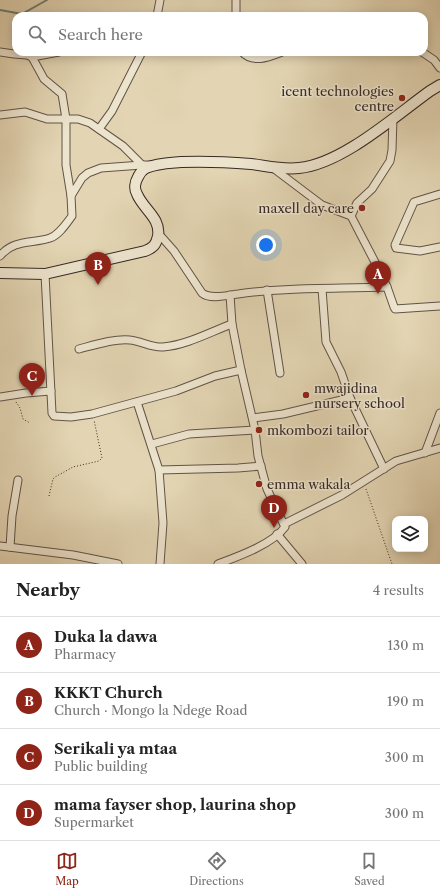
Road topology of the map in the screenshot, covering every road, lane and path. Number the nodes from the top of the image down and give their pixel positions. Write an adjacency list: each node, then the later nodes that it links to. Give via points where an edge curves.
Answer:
1 (160, 0): 3 (street)
2 (236, 0): 4 (street)
3 (158, 12)
4 (236, 12)
5 (0, 52): 6 (street)
6 (12, 53)
7 (37, 56): 12 (street)
8 (140, 56): 18 (street, via 112,111)
9 (246, 56): 10 (street, via 255,60)
10 (268, 56)
11 (428, 56): 13 (street)
12 (32, 57): 17 (street, via 44,79 62,94)
13 (440, 68)
14 (440, 85): 16 (street)
15 (0, 115): 17 (street, via 25,112 47,119)
16 (393, 118): 20 (street, via 338,156 310,167); 23 (street, via 390,161 372,189 356,203)
17 (66, 119): 18 (street, via 85,120); 22 (street, via 66,165)
18 (99, 129): 19 (street)
19 (147, 165): 20 (street, via 214,161); 22 (street, via 94,170 82,178); 24 (street, via 139,175 135,187 137,195 154,218)
20 (273, 168): 23 (street, via 322,205)
21 (440, 194): 25 (street, via 414,202 395,245 396,248 414,251)
22 (71, 196): 26 (street, via 72,216 57,234 50,238 17,244)
23 (351, 216): 29 (street)
24 (158, 233): 28 (street, via 156,244 145,251); 32 (street, via 205,295)
25 (440, 247)
26 (0, 256)
27 (0, 273): 28 (street)
28 (45, 274): 38 (street)
29 (387, 287): 31 (street); 33 (street, via 395,309)
30 (267, 290): 31 (street); 32 (street); 37 (street)
31 (322, 290): 40 (street, via 326,342)
32 (230, 295): 34 (street)
33 (440, 306)
34 (232, 324): 35 (street, via 177,345 154,347 129,339); 36 (street)
35 (79, 349)
36 (241, 370): 42 (street); 45 (street)
37 (280, 373)
38 (51, 391): 39 (street); 44 (street, via 54,416)
39 (0, 397)
40 (350, 398): 45 (street, via 283,414); 52 (street)
41 (13, 400): 46 (path, via 18,404 23,419)
42 (137, 402): 44 (street); 48 (street)
43 (440, 413): 50 (street)
44 (92, 414): 56 (path, via 102,458 73,467 55,477)
45 (252, 418): 47 (street)
46 (30, 423)
47 (255, 430): 48 (street, via 189,434); 51 (street)
48 (152, 444): 53 (street)
49 (440, 448): 50 (street)
50 (425, 453): 52 (street, via 396,462)
51 (261, 466): 53 (street); 57 (street, via 267,489)
52 (384, 469): 55 (street)
53 (159, 470): 63 (street, via 162,523)
54 (18, 480): 60 (street)
55 (364, 482): 57 (street); 66 (path)
56 (49, 496)
57 (284, 524): 58 (street, via 284,529)
58 (277, 534): 61 (street); 65 (street)
59 (0, 546): 60 (street)
60 (10, 547): 62 (street)
61 (239, 561): 64 (street)
62 (118, 564)
63 (160, 564)
64 (218, 564)
65 (302, 564)
66 (392, 564)

